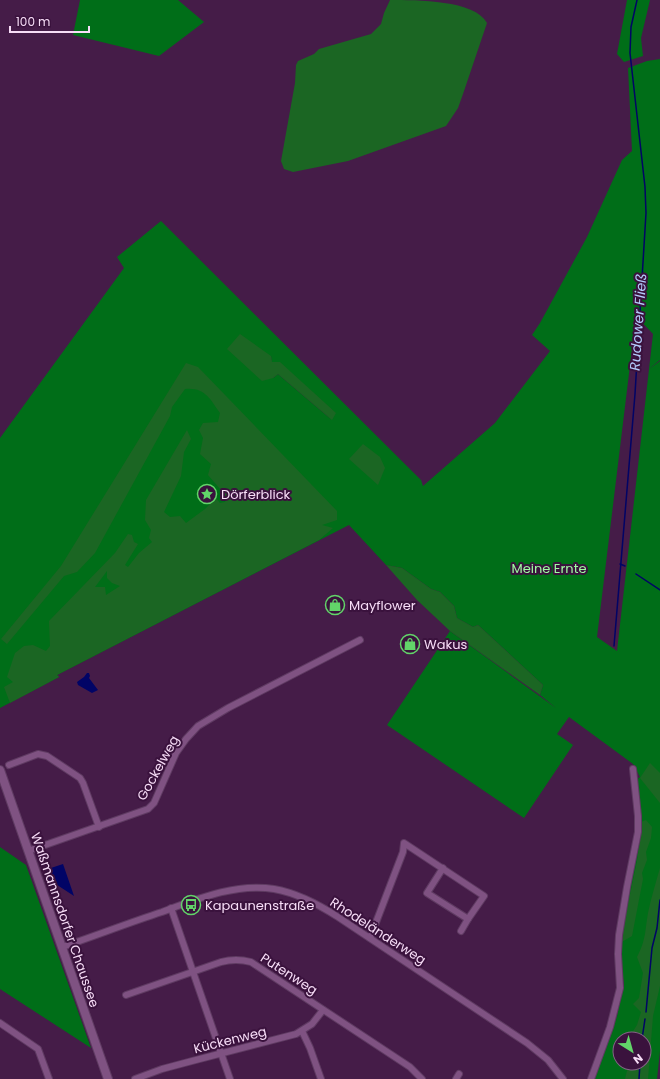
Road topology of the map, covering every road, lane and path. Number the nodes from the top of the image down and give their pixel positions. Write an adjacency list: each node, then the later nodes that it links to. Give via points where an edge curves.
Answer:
1 (360, 640): 5 (street, Gockelweg, via 203,722 176,753 151,807)
2 (9, 765): 5 (street, via 42,754 80,778)
3 (633, 769): 26 (street, via 638,832 618,935 620,988 610,1027)
4 (0, 770): 6 (street, Waßmannsdorfer Chaussee)
5 (99, 827): 6 (street, Gockelweg)
6 (28, 851): 12 (street, Waßmannsdorfer Chaussee)
7 (443, 868): 9 (street, via 428,893); 9 (street, via 484,896); 11 (street, via 404,844)
8 (171, 908): 11 (street, Rhodeländerweg, via 238,889 273,889 314,903); 12 (street, Rhodeländerweg); 13 (street)
9 (468, 919): 10 (street)
10 (461, 931)
11 (370, 938): 25 (street, Rhodeländerweg, via 528,1043 548,1060)
12 (62, 947): 20 (street, Waßmannsdorfer Chaussee)
13 (193, 972): 14 (street, Putenweg); 15 (street, Putenweg, via 233,959 251,962); 18 (street)
14 (126, 995)
15 (323, 1010): 17 (street, Kückenweg, via 312,1024); 24 (street, Putenweg, via 410,1067)
16 (0, 1023): 19 (street, via 38,1049)
17 (302, 1031): 18 (street, Kückenweg, via 285,1038); 23 (street)
18 (221, 1053): 21 (street, Kückenweg); 22 (street)
19 (49, 1079)
20 (108, 1079)
21 (135, 1079)
22 (230, 1079)
23 (321, 1079)
24 (422, 1079)
25 (563, 1079)
26 (591, 1079)

